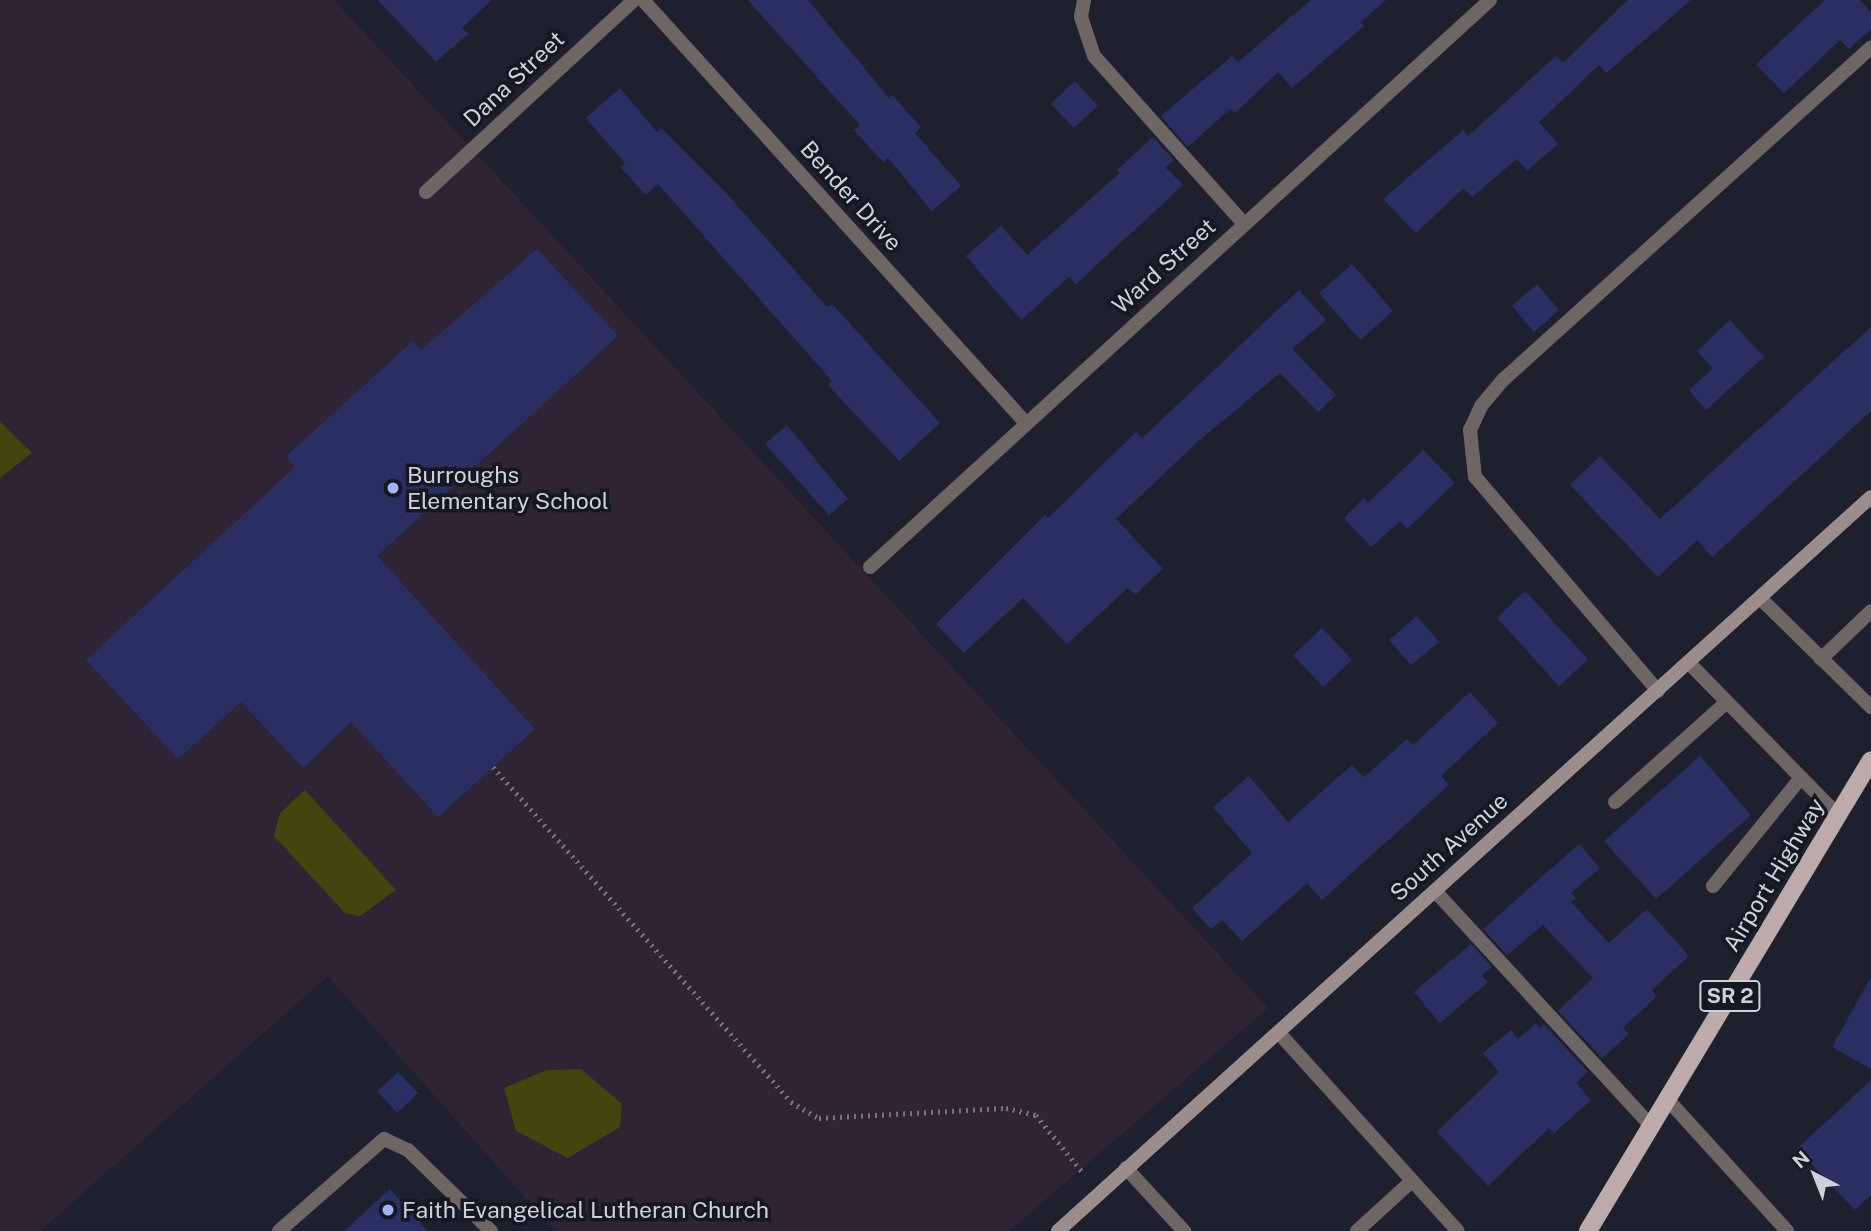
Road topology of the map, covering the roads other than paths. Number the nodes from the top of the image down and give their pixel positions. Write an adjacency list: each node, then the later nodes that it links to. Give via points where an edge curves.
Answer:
1 (634, 0): 6 (street, Dana Street)
2 (643, 0): 8 (street, Bender Drive)
3 (1084, 0): 7 (street, via 1081,17 1094,56)
4 (1490, 0): 7 (street, Ward Street)
5 (1871, 47): 15 (street, via 1503,380 1481,406 1470,430 1475,477)
6 (426, 192)
7 (1244, 223): 8 (street, Ward Street)
8 (1025, 422): 10 (street, Ward Street)
9 (1871, 497): 11 (street, South Avenue)
10 (870, 566)
11 (1760, 598): 13 (street); 14 (street, South Avenue)
12 (1871, 611): 13 (street)
13 (1821, 659): 17 (street)
14 (1688, 662): 15 (street, South Avenue); 16 (street)
15 (1658, 691): 23 (street, South Avenue)
16 (1727, 702): 19 (street); 20 (street)
17 (1871, 707)
18 (1871, 760): 21 (main road, Airport Highway / SR 2)
19 (1800, 779): 21 (street); 22 (street)
20 (1615, 802)
21 (1838, 816): 25 (main road, Airport Highway / SR 2)
22 (1713, 886)
23 (1435, 891): 24 (street, South Avenue); 26 (street)
24 (1278, 1032): 27 (street, South Avenue); 28 (street)
25 (1668, 1100): 26 (main road, Airport Highway / SR 2); 36 (street)
26 (1652, 1127): 35 (main road, Airport Highway / SR 2)
27 (1126, 1168): 31 (street, South Avenue); 32 (street)
28 (1412, 1181): 33 (street); 34 (street)
29 (279, 1231): 30 (street, via 384,1139 408,1150)
30 (491, 1231)
31 (1058, 1231)
32 (1184, 1231)
33 (1357, 1231)
34 (1458, 1231)
35 (1588, 1231)
36 (1787, 1231)

